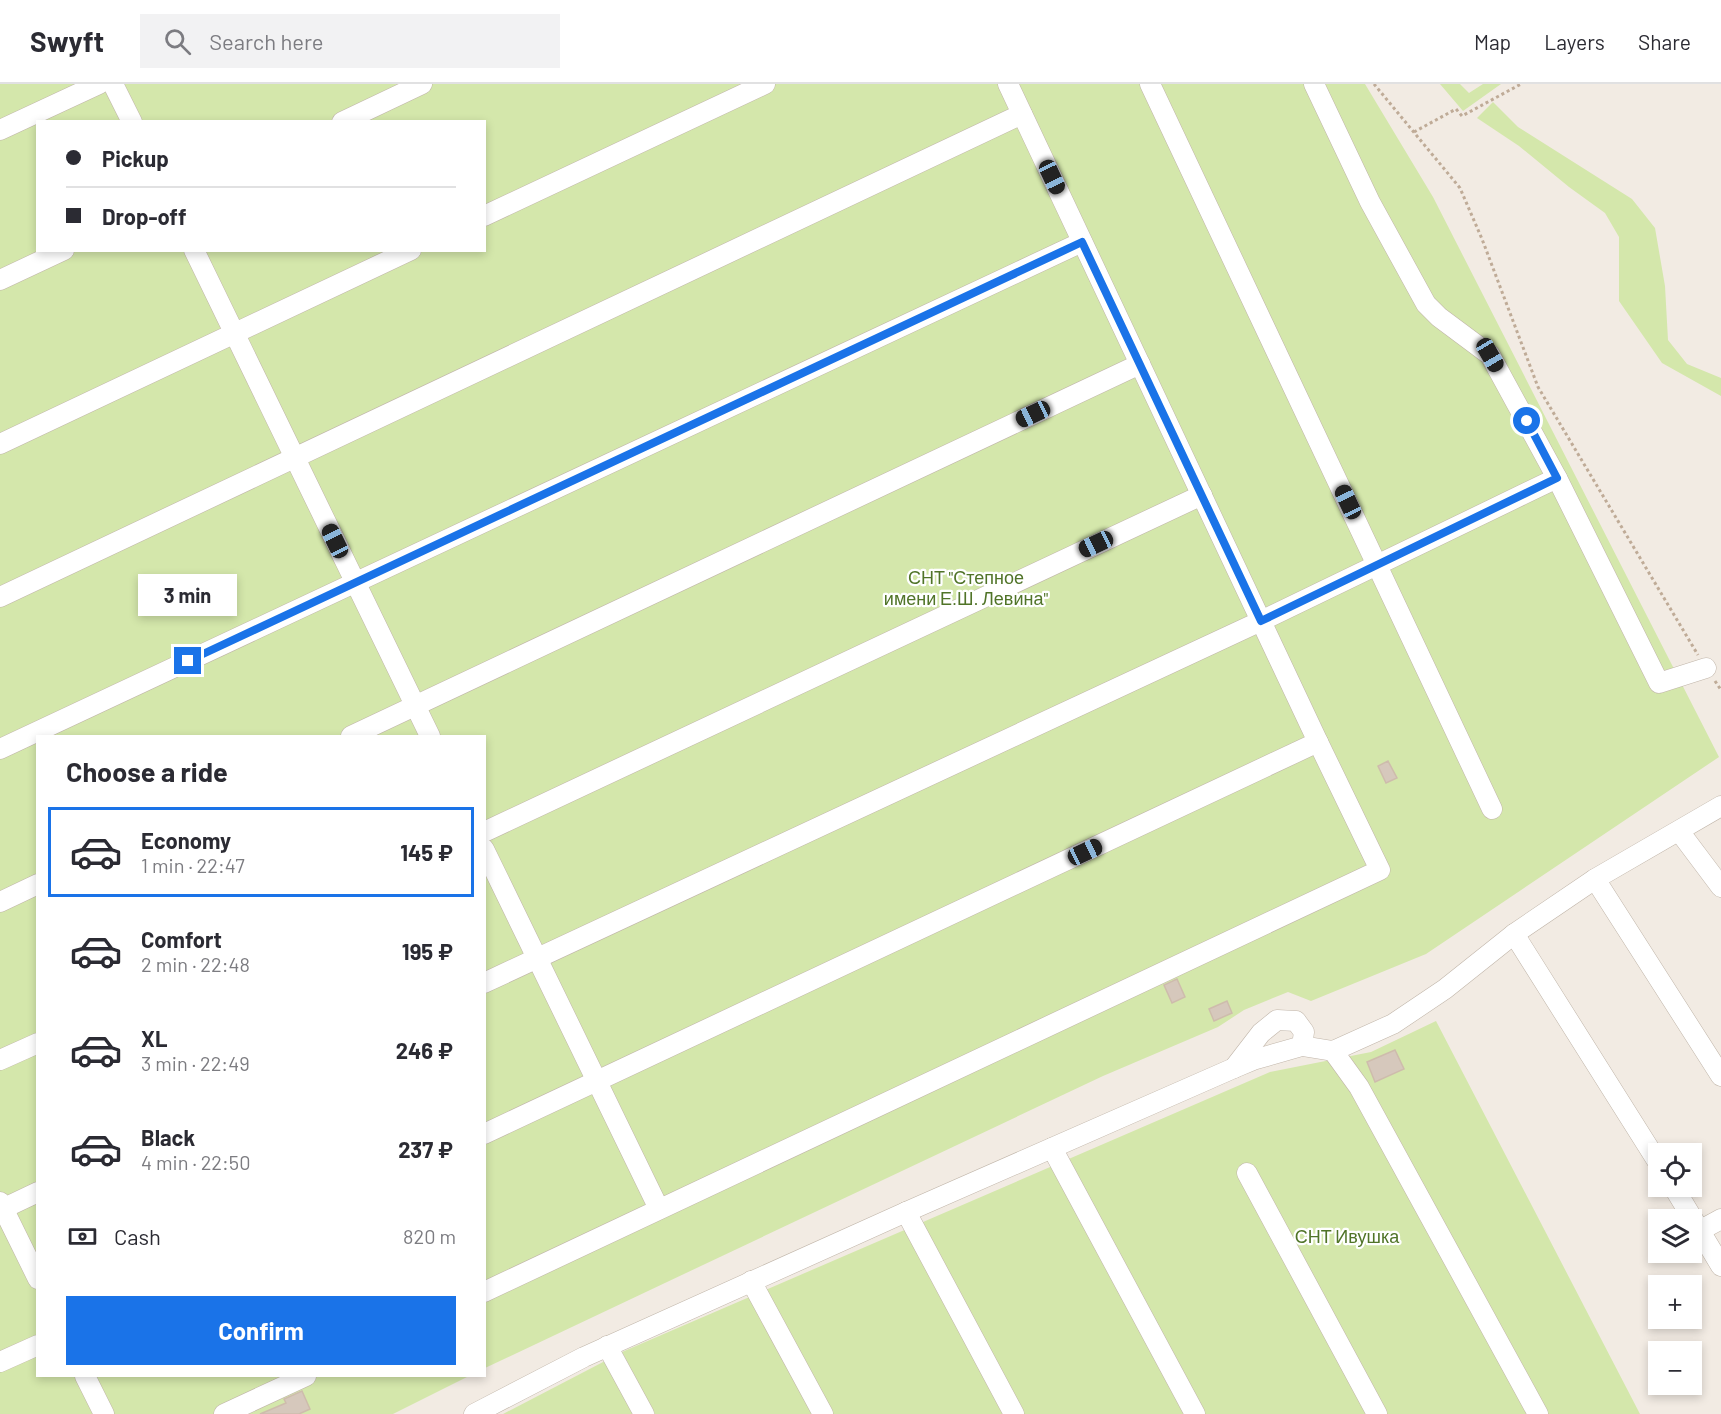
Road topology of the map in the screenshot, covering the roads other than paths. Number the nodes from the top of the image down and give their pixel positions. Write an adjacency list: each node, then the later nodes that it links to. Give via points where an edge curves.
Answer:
1 (99, 84): 11 (street)
2 (114, 84): 9 (street)
3 (422, 84): 10 (street)
4 (765, 84): 12 (street)
5 (1008, 84): 8 (street)
6 (1150, 84): 24 (street)
7 (1314, 84): 22 (street, via 1370,202 1426,304 1490,355)
8 (1022, 114): 13 (street); 21 (street)
9 (131, 120)
10 (346, 120)
11 (0, 130)
12 (486, 215)
13 (1082, 242): 19 (street); 25 (street)
14 (60, 252): 17 (street)
15 (195, 252): 18 (street)
16 (407, 252): 18 (street)
17 (0, 280)
18 (234, 334): 20 (street); 21 (street)
19 (1140, 364): 23 (street); 29 (street)
20 (0, 444)
21 (295, 458): 25 (street); 26 (street)
22 (1557, 478): 24 (street); 28 (street, via 1659,682)
23 (1202, 495): 27 (street); 36 (street)
24 (1377, 565): 27 (street); 35 (street)
25 (355, 582): 29 (street); 33 (street)
26 (0, 597)
27 (1261, 621): 32 (street); 44 (street)
28 (1706, 668)
29 (415, 706): 30 (street); 31 (street)
30 (353, 735)
31 (430, 735)
32 (1318, 742): 52 (street); 59 (street, via 1380,870)
33 (0, 749)
34 (1721, 806): 37 (street)
35 (1492, 808)
36 (486, 831)
37 (1679, 831): 39 (street); 41 (street)
38 (486, 853): 44 (street)
39 (1595, 879): 43 (street); 51 (street)
40 (36, 885): 42 (street)
41 (1721, 886)
42 (0, 902)
43 (1514, 934): 48 (street, via 1393,1024); 54 (street)
44 (537, 958): 45 (street); 52 (street)
45 (486, 982)
46 (36, 1044): 49 (street)
47 (1302, 1046): 48 (street); 50 (street); 50 (street, via 1304,1032 1296,1021 1277,1020 1261,1033)
48 (1333, 1051): 81 (street, via 1359,1087)
49 (0, 1060)
50 (1233, 1068): 55 (street)
51 (1721, 1076)
52 (597, 1081): 53 (street); 59 (street)
53 (486, 1133)
54 (1648, 1147)
55 (1052, 1148): 60 (street); 79 (street)
56 (1247, 1173): 80 (street)
57 (36, 1193): 58 (street)
58 (1, 1207): 65 (street)
59 (659, 1209): 67 (street)
60 (906, 1212): 66 (street); 78 (street)
61 (1721, 1219): 62 (street)
62 (1702, 1229)
63 (1702, 1236): 64 (street)
64 (1721, 1266)
65 (36, 1276)
66 (751, 1281): 69 (street); 77 (street)
67 (486, 1291)
68 (36, 1346): 70 (street)
69 (607, 1346): 75 (street); 76 (street)
70 (0, 1362)
71 (86, 1377): 73 (street)
72 (304, 1377): 74 (street)
73 (104, 1414)
74 (224, 1414)
75 (474, 1414)
76 (644, 1414)
77 (823, 1414)
78 (1014, 1414)
79 (1195, 1414)
80 (1377, 1414)
81 (1538, 1414)

